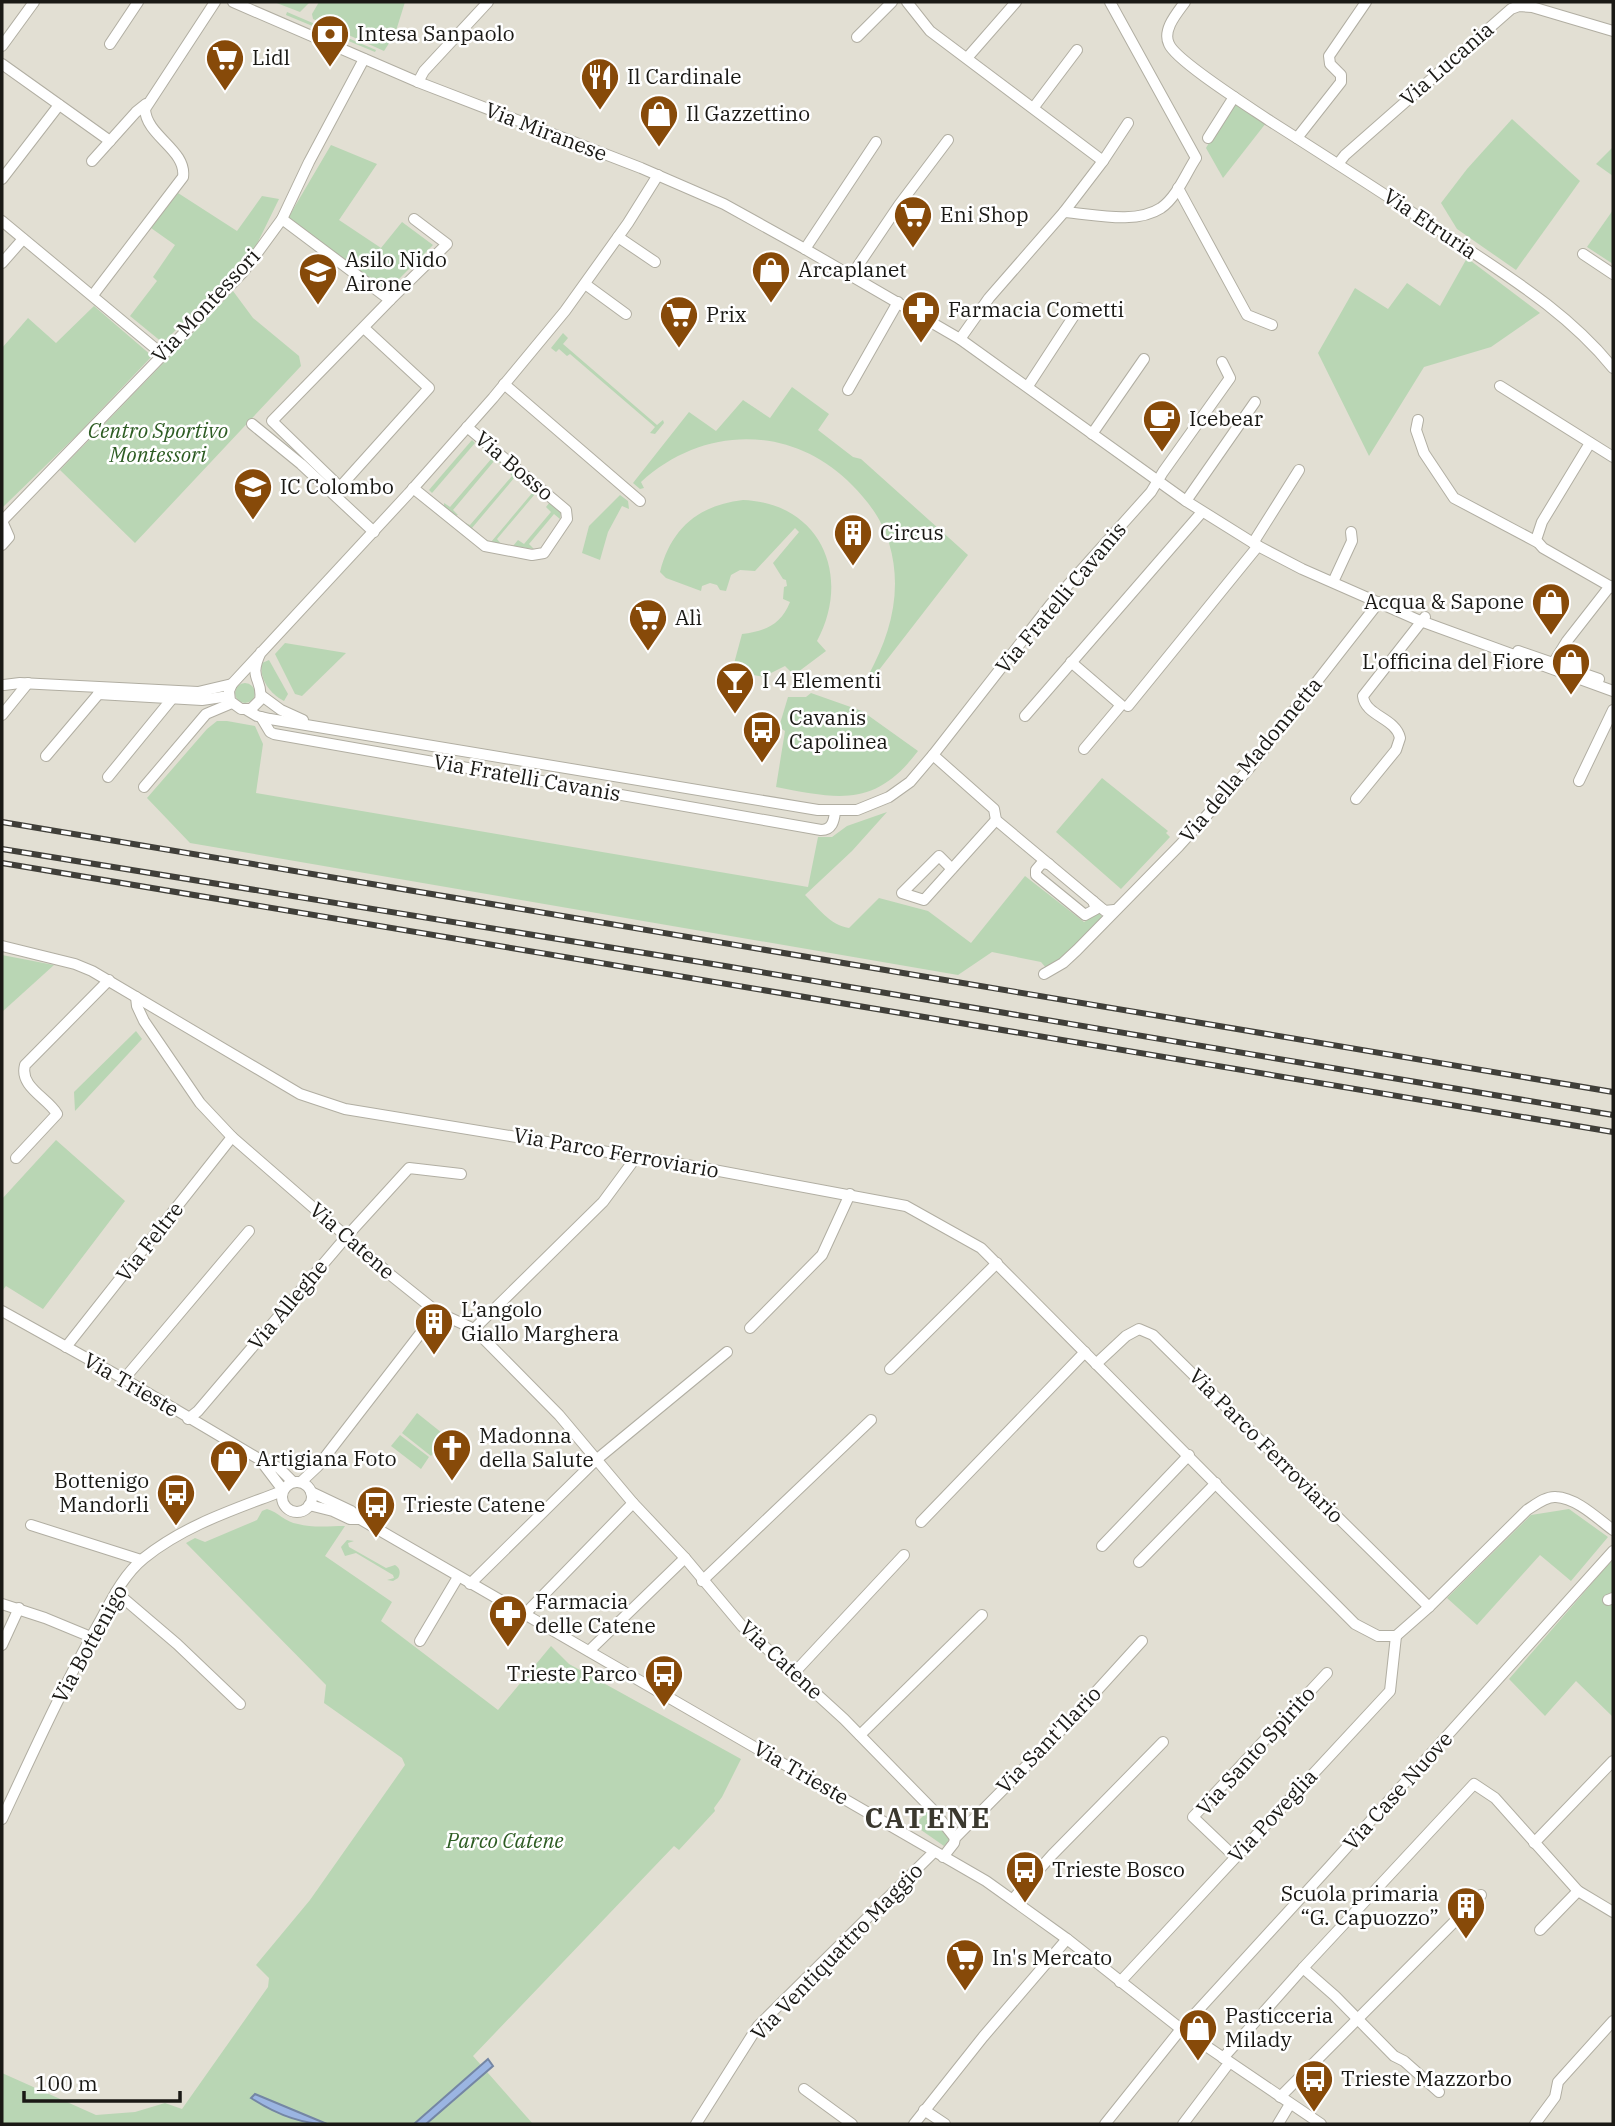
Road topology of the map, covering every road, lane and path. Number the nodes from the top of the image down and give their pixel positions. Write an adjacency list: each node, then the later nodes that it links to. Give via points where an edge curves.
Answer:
1 (34, 2): 15 (street)
2 (138, 2): 14 (street)
3 (215, 2): 22 (street)
4 (233, 2): 18 (street, Via Miranese)
5 (488, 2): 20 (street)
6 (892, 2): 13 (street)
7 (907, 2): 17 (street, via 930,31)
8 (1016, 2): 17 (street)
9 (1110, 2): 36 (street, via 1196,158)
10 (1185, 2): 21 (street, Via Etruria, via 1170,26 1168,43)
11 (1366, 2): 27 (street, via 1329,56 1341,82)
12 (1613, 31): 33 (street, Via Lucania, via 1532,7 1511,9)
13 (858, 37)
14 (110, 44)
15 (2, 46)
16 (1077, 50): 24 (street)
17 (967, 58): 24 (street)
18 (364, 59): 20 (street, Via Miranese); 38 (street, Via Montessori)
19 (2, 64): 23 (street)
20 (418, 82): 34 (street, Via Miranese)
21 (1234, 97): 26 (street); 27 (street, Via Etruria)
22 (146, 104): 29 (street); 50 (street, via 146,121 182,163 183,177)
23 (59, 105): 29 (street); 35 (street)
24 (1034, 107): 31 (street)
25 (1128, 123): 31 (street)
26 (1208, 138)
27 (1297, 138): 33 (street, Via Etruria)
28 (948, 140): 48 (street)
29 (110, 141): 32 (street)
30 (876, 142): 43 (street)
31 (1103, 161): 37 (street)
32 (92, 162)
33 (1338, 164): 61 (street, Via Etruria, via 1531,291 1578,329)
34 (658, 175): 41 (street, Via Bosso); 43 (street, Via Miranese, via 724,204)
35 (2, 179)
36 (1178, 188): 37 (street, via 1162,207 1143,215); 55 (street, via 1247,315)
37 (1064, 212): 57 (street, via 989,298)
38 (282, 219): 51 (street); 58 (street, Via Montessori, via 244,271)
39 (414, 219): 51 (street, via 447,244)
40 (2, 221): 42 (street)
41 (618, 237): 45 (street); 49 (street, Via Bosso)
42 (23, 239): 46 (street); 50 (street)
43 (806, 249): 48 (street, Via Miranese)
44 (1583, 254): 47 (street)
45 (655, 262)
46 (2, 263)
47 (1613, 274)
48 (851, 276): 52 (street, Via Miranese)
49 (585, 284): 54 (street); 62 (street, Via Bosso)
50 (93, 295): 58 (street)
51 (390, 300): 56 (street)
52 (898, 302): 57 (street, Via Miranese); 65 (street)
53 (1079, 309): 63 (street)
54 (626, 314)
55 (1272, 325)
56 (364, 328): 56 (street, via 272,421 340,487 429,388)
57 (960, 339): 63 (street, Via Miranese)
58 (162, 354): 79 (street, Via Montessori)
59 (1144, 359): 70 (street)
60 (1222, 362): 74 (street, Via Fratelli Cavanis, via 1230,378)
61 (1613, 368)
62 (504, 384): 69 (street, Via Bosso); 76 (street)
63 (1028, 386): 70 (street, Via Miranese)
64 (1500, 386): 71 (street)
65 (848, 390)
66 (1255, 402): 77 (street)
67 (1418, 419): 84 (street, via 1416,430 1424,453 1454,498)
68 (252, 424): 80 (street)
69 (467, 427): 75 (street, Via Bosso); 75 (street, Via Bosso, via 566,510 567,519 544,553 531,555 485,546)
70 (1092, 434): 74 (street, Via Miranese)
71 (1590, 443): 72 (street); 84 (street, via 1542,522 1536,535)
72 (1613, 457)
73 (1299, 470): 83 (street)
74 (1158, 481): 77 (street, Via Miranese); 110 (street, Via Fratelli Cavanis, via 1046,610)
75 (414, 488): 80 (street, Via Bosso)
76 (640, 501)
77 (1186, 501): 78 (street, Via Miranese)
78 (1202, 512): 83 (street, Via Miranese); 92 (street)
79 (2, 521): 82 (street, Via Montessori, via 9,537)
80 (374, 532): 89 (street, Via Bosso)
81 (1351, 532): 85 (street, via 1352,541)
82 (3, 544)
83 (1255, 545): 85 (street, Via Miranese); 102 (street)
84 (1540, 545): 86 (street)
85 (1333, 582): 87 (street, Via Miranese)
86 (1612, 587): 91 (street)
87 (1379, 602): 88 (street, Via Miranese); 123 (street, Via della Madonnetta, via 1247,771)
88 (1423, 619): 90 (street, Via Miranese); 91 (street, Via Miranese); 115 (street, via 1363,695 1366,705 1397,729 1400,738 1396,750)
89 (261, 652): 94 (street); 95 (street, Via Bosso)
90 (1516, 657): 91 (street, via 1547,664); 93 (street, Via Miranese)
91 (1555, 660): 93 (street, via 1556,667)
92 (1070, 662): 106 (street); 109 (street, via 1121,705)
93 (1579, 674): 96 (street); 98 (street, Via Miranese)
94 (255, 680): 95 (street); 100 (street)
95 (235, 681): 99 (street); 101 (street, Via Bosso)
96 (1613, 684)
97 (101, 690): 99 (street); 105 (street, via 26,686); 111 (street)
98 (1613, 691)
99 (176, 695): 101 (street); 112 (street)
100 (261, 695): 103 (street, via 258,704); 108 (street, Via Fratelli Cavanis)
101 (230, 700): 103 (street); 114 (street, via 206,714)
102 (1128, 706)
103 (247, 710): 107 (street, Via Fratelli Cavanis)
104 (1613, 710): 113 (street)
105 (2, 715)
106 (1026, 716)
107 (261, 717): 108 (street, Via Fratelli Cavanis); 119 (street, Via Fratelli Cavanis, via 274,734)
108 (319, 726): 116 (street, Via Fratelli Cavanis)
109 (1084, 749)
110 (933, 755): 117 (street, Via Fratelli Cavanis, via 890,797 857,810); 118 (street, via 994,809)
111 (46, 756)
112 (108, 777)
113 (1579, 780)
114 (144, 786)
115 (1356, 799)
116 (818, 810): 117 (street, Via Fratelli Cavanis); 119 (street, via 815,822)
117 (835, 812): 119 (street, Via Fratelli Cavanis, via 827,829)
118 (996, 820): 120 (street); 121 (street)
119 (803, 826)
120 (1049, 864): 122 (street); 122 (street, via 1042,863 1036,875 1085,915 1096,909)
121 (952, 869): 121 (street, via 923,900 902,893 939,856)
122 (1093, 901): 123 (street, via 1107,912)
123 (1114, 910): 125 (street, Via della Madonnetta, via 1065,961)
124 (2, 946): 126 (street, Via Parco Ferroviario, via 75,964)
125 (1044, 974)
126 (109, 980): 127 (street, Via Parco Ferroviario); 130 (street, via 25,1065 26,1080 57,1114)
127 (135, 997): 128 (street, Via Catene, via 144,1021 200,1103); 129 (street, Via Parco Ferroviario, via 320,1102)
128 (232, 1137): 134 (street, Via Catene); 140 (street, Via Feltre)
129 (637, 1156): 132 (street, Via Parco Ferroviario); 139 (street, via 603,1202)
130 (16, 1158)
131 (461, 1174): 134 (street, Via Alleghe, via 409,1168)
132 (850, 1194): 135 (street, Via Parco Ferroviario, via 906,1206 981,1248); 138 (street, via 822,1255)
133 (249, 1231): 145 (street)
134 (346, 1236): 137 (street, Via Catene); 146 (street, Via Alleghe)
135 (997, 1264): 141 (street, Via Parco Ferroviario); 144 (street)
136 (2, 1311): 140 (street, Via Trieste)
137 (437, 1312): 139 (street, Via Catene); 151 (street, via 318,1466)
138 (750, 1328)
139 (474, 1329): 150 (street, Via Catene, via 559,1415)
140 (66, 1347): 145 (street, Via Trieste)
141 (1085, 1352): 143 (street, Via Parco Ferroviario); 158 (street)
142 (727, 1353): 150 (street)
143 (1096, 1364): 148 (street, Via Parco Ferroviario); 172 (street, Via Parco Ferroviario, via 1139,1329 1153,1335)
144 (890, 1368)
145 (124, 1379): 146 (street, Via Trieste)
146 (188, 1419): 149 (street, Via Trieste)
147 (871, 1420): 168 (street)
148 (1189, 1455): 152 (street, Via Parco Ferroviario); 161 (street)
149 (259, 1459): 151 (street, Via Trieste); 154 (street, Via Trieste)
150 (596, 1460): 155 (street, Via Catene); 169 (street)
151 (297, 1482): 153 (street); 154 (street)
152 (1216, 1483): 166 (street); 176 (street, Via Parco Ferroviario, via 1355,1624 1378,1636)
153 (312, 1492): 156 (street); 157 (street, Via Trieste)
154 (283, 1495): 156 (street, via 286,1508 295,1512); 165 (street, Via Bottenigo, via 204,1521)
155 (633, 1503): 164 (street, Via Catene); 174 (street)
156 (309, 1505): 157 (street, Via Trieste)
157 (360, 1519): 167 (street, Via Trieste)
158 (921, 1522)
159 (31, 1525): 165 (street)
160 (1613, 1530): 172 (street, via 1577,1504 1557,1496 1544,1499 1527,1510)
161 (1102, 1546)
162 (1613, 1551): 203 (street, Via Case Nuove)
163 (904, 1555): 182 (street)
164 (685, 1558): 168 (street, Via Catene); 181 (street)
165 (141, 1560): 170 (street, Via Bottenigo)
166 (1139, 1562)
167 (458, 1577): 169 (street, Via Trieste); 178 (street)
168 (702, 1581): 182 (street, Via Catene, via 742,1626)
169 (470, 1584): 174 (street, Via Trieste)
170 (116, 1592): 177 (street, Via Bottenigo); 184 (street)
171 (2, 1604): 173 (street)
172 (1429, 1607): 176 (street)
173 (19, 1608): 177 (street); 180 (street)
174 (524, 1615): 181 (street, Via Trieste)
175 (982, 1615): 185 (street)
176 (1396, 1636): 192 (street, Via Poveglia, via 1390,1691)
177 (91, 1637): 188 (street, Via Bottenigo)
178 (420, 1641)
179 (1142, 1642): 189 (street, Via Sant'Ilario)
180 (2, 1645)
181 (589, 1651): 191 (street, Via Trieste)
182 (794, 1673): 185 (street, Via Catene)
183 (1327, 1673): 192 (street, Via Santo Spirito, via 1193,1817)
184 (240, 1704)
185 (860, 1735): 189 (street, Via Catene)
186 (1163, 1742): 195 (street)
187 (1613, 1760): 190 (street)
188 (2, 1819)
189 (955, 1838): 191 (street)
190 (1534, 1843): 193 (street); 199 (street, via 1495,1798 1474,1784)
191 (939, 1854): 195 (street, Via Trieste); 209 (street, Via Ventiquattro Maggio, via 758,2026)
192 (1235, 1857): 200 (street, Via Poveglia)
193 (1578, 1891): 196 (street); 197 (street)
194 (1481, 1895): 201 (street)
195 (1013, 1899): 198 (street, Via Trieste)
196 (1613, 1912)
197 (1539, 1930)
198 (1067, 1939): 200 (street, Via Trieste); 208 (street)
199 (1303, 1968): 201 (street); 204 (street)
200 (1120, 1982): 203 (street, Via Trieste)
201 (1357, 2019): 206 (street); 207 (street)
202 (1613, 2021): 217 (street, via 1558,2082 1555,2097)
203 (1181, 2029): 204 (street, Via Trieste); 213 (street, Via Case Nuove)
204 (1226, 2061): 207 (street, Via Trieste); 214 (street)
205 (804, 2090): 210 (street)
206 (1438, 2092)
207 (1285, 2101): 215 (street); 216 (street, Via Trieste)
208 (925, 2110): 211 (street); 212 (street)
209 (696, 2124)
210 (852, 2124)
211 (914, 2124)
212 (945, 2124)
213 (1105, 2124)
214 (1183, 2124)
215 (1278, 2124)
216 (1321, 2124)
217 (1535, 2124)

